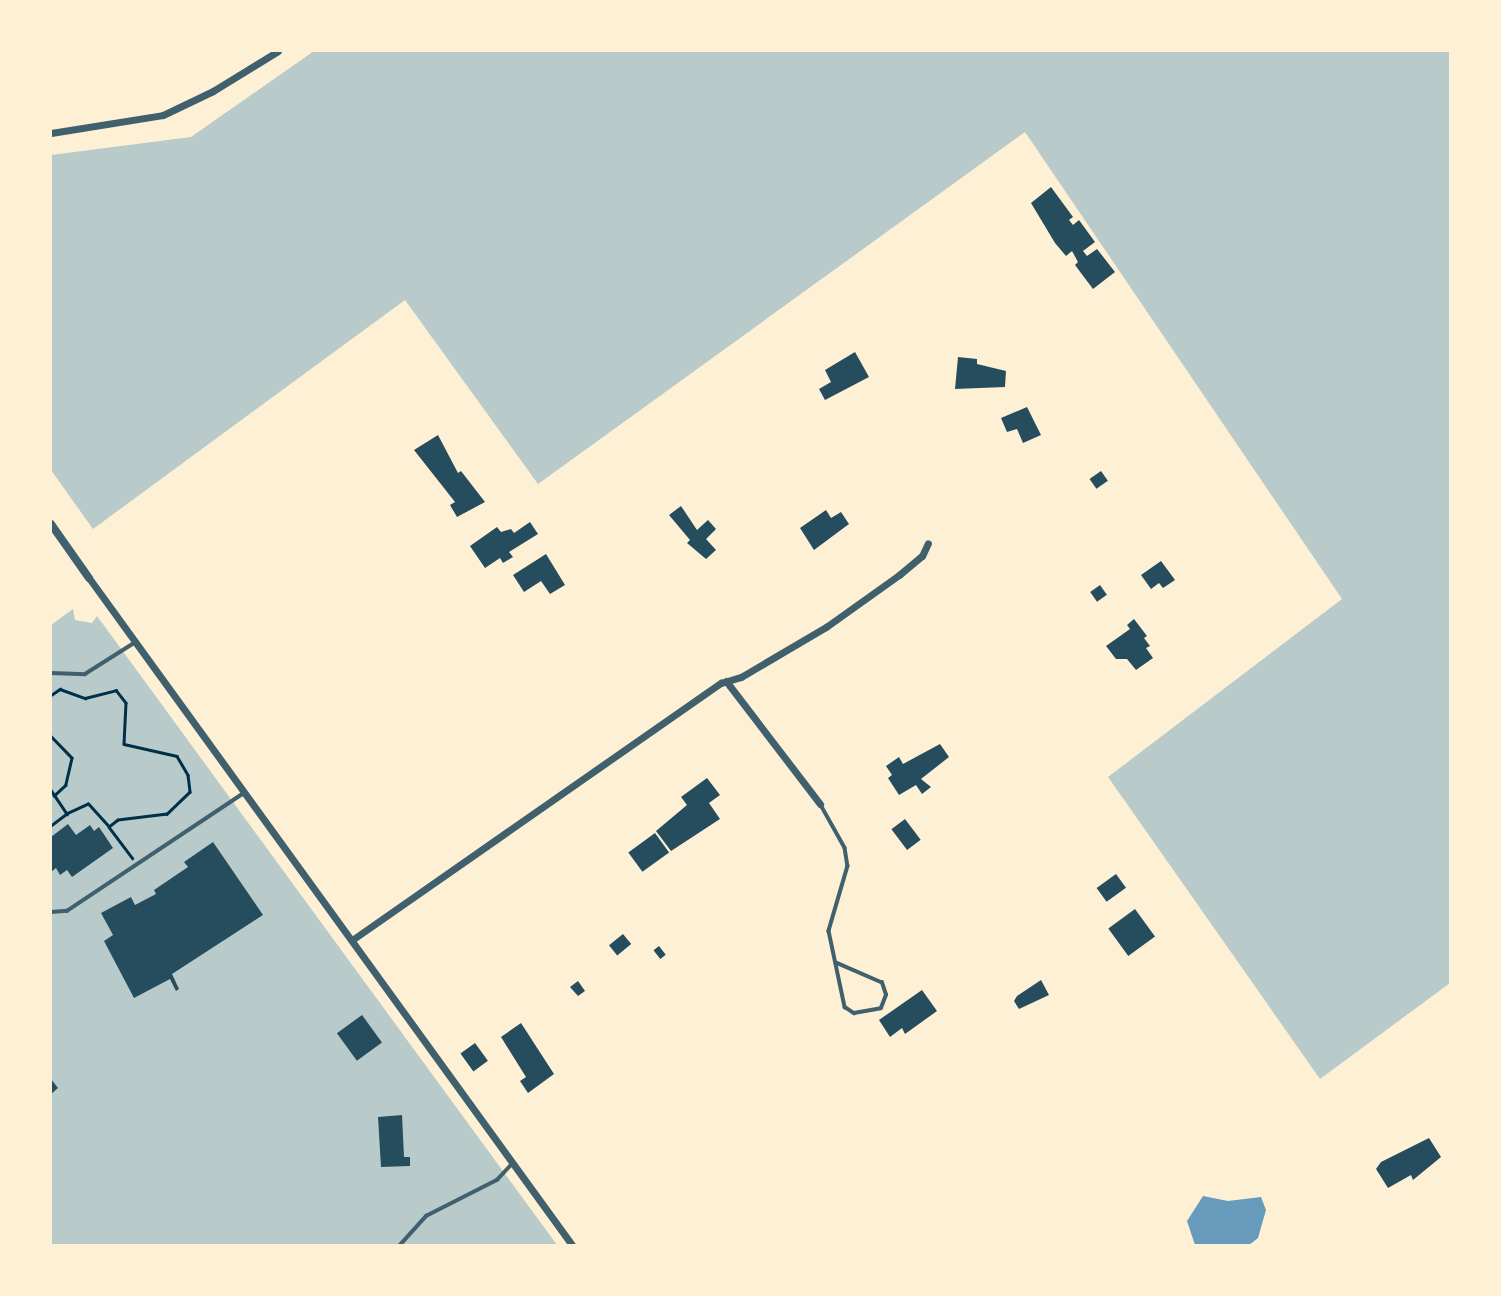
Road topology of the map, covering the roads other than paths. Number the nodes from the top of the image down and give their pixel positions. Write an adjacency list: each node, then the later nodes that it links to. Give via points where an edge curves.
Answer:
1 (278, 51): 2 (street, via 163,115)
2 (51, 133)
3 (51, 524): 5 (street)
4 (928, 544): 8 (street, via 922,556 899,575 826,627)
5 (89, 578): 6 (street)
6 (136, 641): 7 (lane, via 85,674); 9 (street)
7 (51, 673)
8 (726, 681): 10 (street); 12 (street, via 612,755)
9 (246, 792): 11 (lane, via 67,911); 12 (street)
10 (820, 804): 13 (lane, via 845,848 848,866 829,931)
11 (51, 912)
12 (352, 940): 14 (street)
13 (836, 963): 13 (lane, via 845,1007 854,1013 881,1008 886,995 882,984)
14 (513, 1162): 15 (lane, via 497,1180 426,1216); 16 (street)
15 (400, 1245)
16 (572, 1245)

